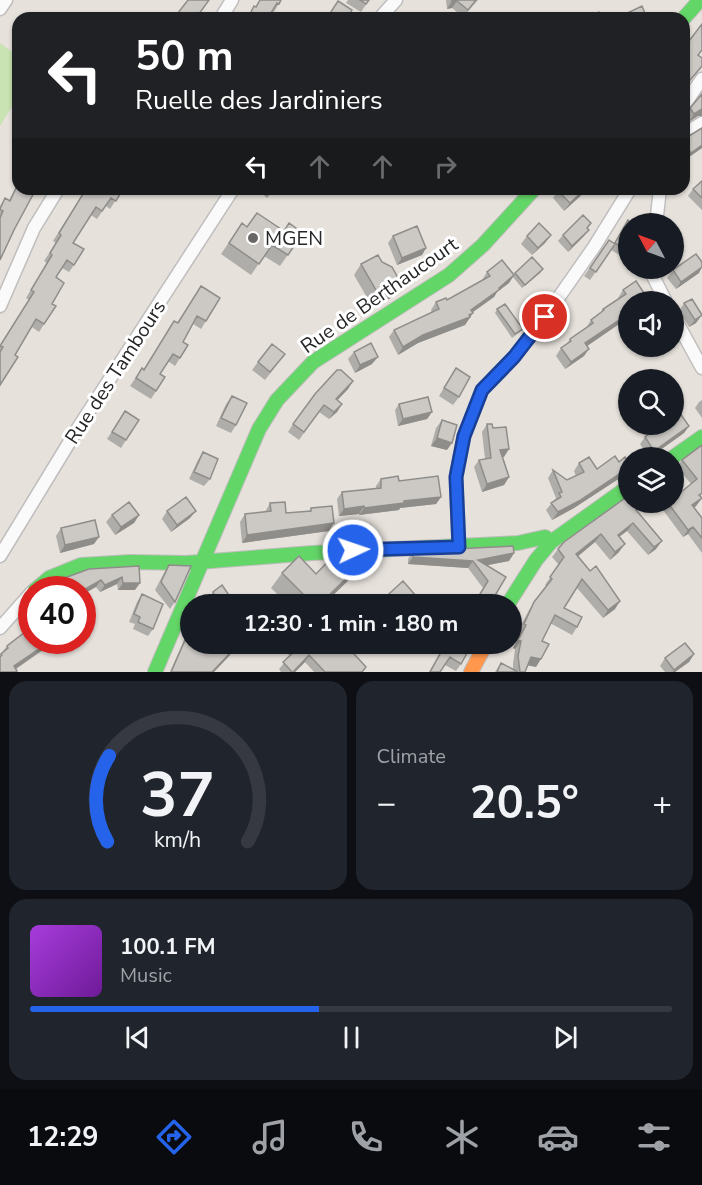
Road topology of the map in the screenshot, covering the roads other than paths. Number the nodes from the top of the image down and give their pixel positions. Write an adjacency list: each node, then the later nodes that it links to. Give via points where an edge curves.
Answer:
1 (6, 0): 4 (street)
2 (396, 0): 5 (street)
3 (700, 0): 6 (main road)
4 (0, 9)
5 (385, 12)
6 (689, 12)
7 (702, 79): 8 (street)
8 (690, 96)
9 (54, 195): 15 (street, via 34,228)
10 (228, 195): 23 (street, Rue des Tambours)
11 (529, 195): 24 (main road, Rue de Berthaucourt, via 449,275 313,362 278,400 259,429)
12 (626, 195): 22 (street, via 545,317 482,390 464,436 456,477)
13 (659, 195): 14 (street)
14 (657, 213)
15 (0, 306)
16 (684, 335): 17 (street)
17 (702, 368)
18 (702, 437): 19 (main road)
19 (684, 450)
20 (618, 494): 21 (main road)
21 (551, 542): 22 (main road, via 545,537); 26 (main road)
22 (459, 547): 24 (main road)
23 (0, 556)
24 (204, 560): 25 (main road, via 81,565); 30 (main road, Rue de Berthaucourt)
25 (54, 576)
26 (514, 594)
27 (18, 608): 28 (street)
28 (0, 628)
29 (481, 654): 31 (main road)
30 (155, 672)
31 (471, 672)

